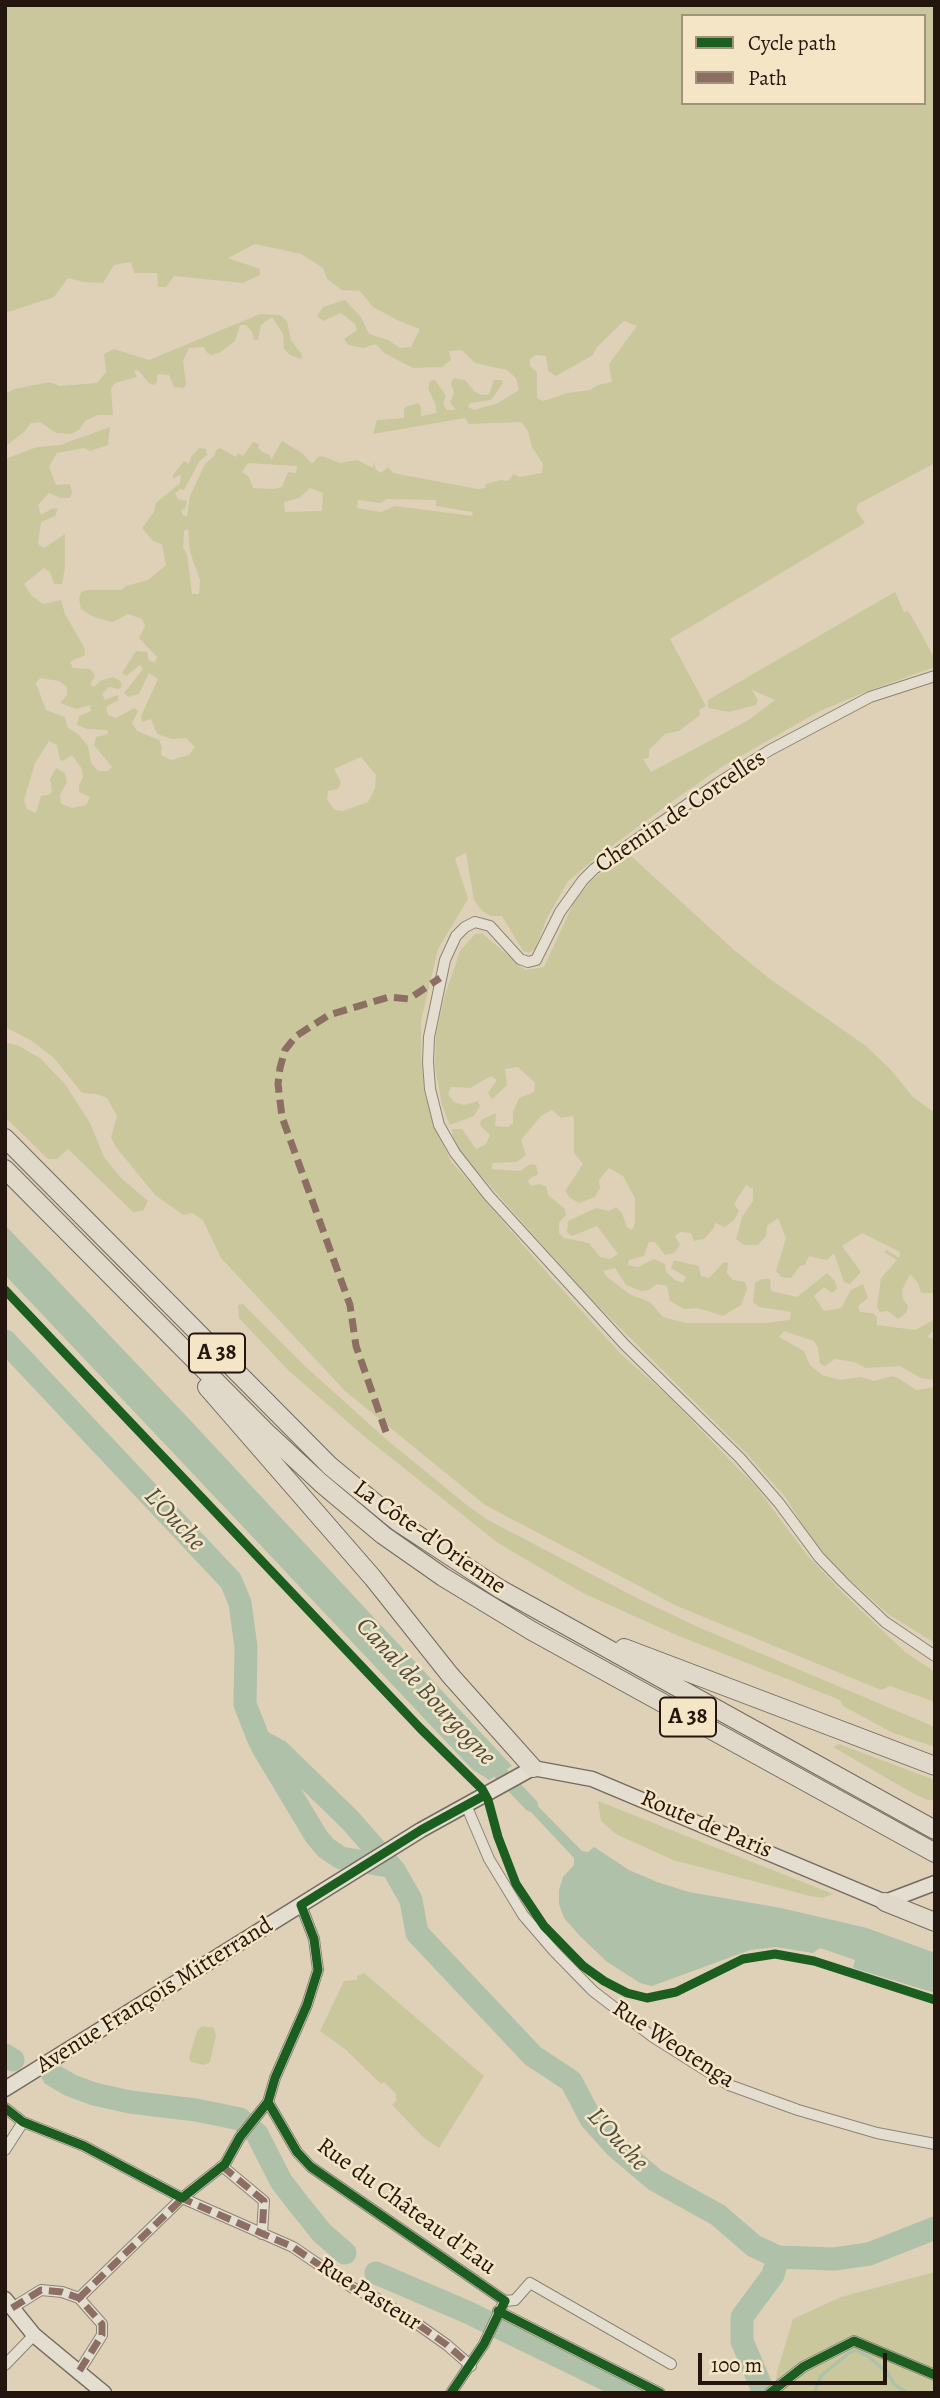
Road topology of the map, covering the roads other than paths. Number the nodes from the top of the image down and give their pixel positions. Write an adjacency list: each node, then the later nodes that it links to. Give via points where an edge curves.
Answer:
1 (935, 676): 6 (street, Chemin de Corcelles, via 870,697 770,750 594,869 561,912 536,960 520,959 490,926 475,922 465,927 445,960 429,1037 430,1089 439,1125 455,1153 625,1345 740,1458 819,1557 885,1622)
2 (5, 1138): 5 (highway, La Côte-d'Orienne / A 38, via 330,1466 398,1522)
3 (5, 1169): 4 (highway, La Côte-d'Orienne / A 38)
4 (130, 1296): 8 (highway, via 373,1578); 11 (highway, La Côte-d'Orienne / A 38, via 321,1483 443,1577)
5 (549, 1617): 7 (highway); 10 (highway, La Côte-d'Orienne / A 38)
6 (935, 1656)
7 (935, 1766)
8 (527, 1770): 9 (main road, Avenue François Mitterrand); 13 (main road, Route de Paris, via 592,1779)
9 (466, 1805): 14 (main road, Avenue François Mitterrand); 20 (street, Rue Weotenga, via 489,1859 523,1915 593,1992 653,2037 729,2085 877,2133)
10 (935, 1830)
11 (935, 1853)
12 (935, 1883): 13 (main road)
13 (886, 1902): 15 (highway)
14 (301, 1905): 16 (main road, Avenue François Mitterrand); 17 (street, via 314,1939 318,1970)
15 (935, 1922)
16 (5, 2089)
17 (268, 2102): 22 (street); 26 (street, Rue du Château d'Eau, via 311,2167)
18 (5, 2108): 19 (street, Rue Pasteur)
19 (23, 2122): 21 (street); 23 (street, Rue Pasteur, via 84,2146)
20 (935, 2144)
21 (5, 2150)
22 (222, 2166): 23 (street); 24 (street, via 264,2201)
23 (182, 2198): 24 (street, Rue Pasteur); 25 (street)
24 (262, 2234): 32 (street, Rue Pasteur, via 293,2247 416,2323)
25 (79, 2298): 27 (street, via 41,2290); 33 (street, via 102,2324 102,2335)
26 (505, 2301): 28 (street); 30 (street, Rue du Château d'Eau, via 515,2300 530,2283)
27 (9, 2303): 29 (main road)
28 (497, 2313): 32 (street); 38 (street)
29 (34, 2335): 31 (street); 33 (main road)
30 (671, 2364)
31 (5, 2365)
32 (471, 2366): 37 (street)
33 (78, 2372): 36 (main road)
34 (935, 2375): 35 (street, via 854,2341 803,2367)
35 (773, 2390)
36 (104, 2393)
37 (451, 2393)
38 (660, 2393)

